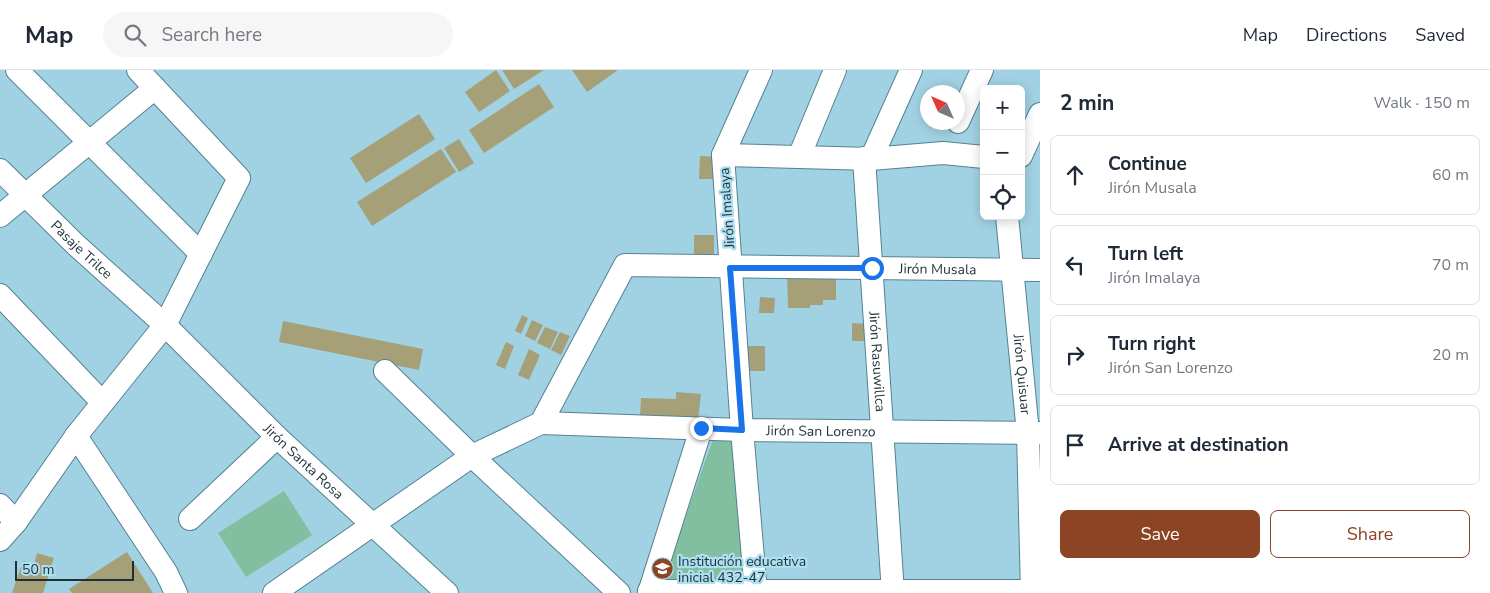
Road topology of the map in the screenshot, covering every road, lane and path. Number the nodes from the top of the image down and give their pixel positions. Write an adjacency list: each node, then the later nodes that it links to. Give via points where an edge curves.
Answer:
1 (17, 70): 11 (street)
2 (138, 70): 7 (street)
3 (760, 70): 14 (street, Jirón Imalaya)
4 (835, 70): 15 (street)
5 (911, 70): 18 (street)
6 (982, 70): 8 (street)
7 (155, 88): 11 (street); 24 (street, via 239,178)
8 (965, 107)
9 (1040, 114): 12 (street)
10 (954, 130): 13 (street)
11 (88, 144): 21 (street); 24 (street)
12 (1025, 147)
13 (943, 153): 16 (street); 18 (street)
14 (724, 154): 15 (street); 25 (street, Jirón Imalaya)
15 (799, 156): 18 (street)
16 (980, 157)
17 (1025, 157): 19 (street)
18 (868, 159): 26 (street, Jirón Rasuwillca)
19 (1040, 159)
20 (0, 170): 21 (street, Pasaje Trilce)
21 (24, 196): 22 (street); 30 (street, Pasaje Trilce)
22 (0, 216)
23 (1007, 220): 28 (street, Jirón Quisuar)
24 (201, 254): 30 (street)
25 (730, 268): 26 (street, Jirón Musala); 33 (street, Jirón Musala, via 625,265); 35 (street, Jirón Imalaya)
26 (872, 268): 28 (street, Jirón Musala); 36 (street, Jirón Rasuwillca)
27 (1040, 270): 28 (street, Jirón Musala)
28 (1012, 271): 37 (street, Jirón Quisuar)
29 (0, 295): 32 (street)
30 (164, 325): 32 (street); 39 (street, Jirón Santa Rosa)
31 (385, 371): 40 (street)
32 (102, 402): 38 (street)
33 (541, 422): 34 (street, Jirón San Lorenzo); 40 (street)
34 (701, 428): 35 (street, Jirón San Lorenzo); 47 (street)
35 (742, 430): 36 (street, Jirón San Lorenzo); 46 (street, Jirón Imalaya)
36 (883, 432): 37 (street, Jirón San Lorenzo); 48 (street, Jirón Rasuwillca)
37 (1034, 433): 49 (street, Jirón Quisuar)
38 (76, 436): 43 (street); 50 (street, via 166,572)
39 (277, 438): 42 (street); 44 (street, Jirón Santa Rosa)
40 (472, 456): 44 (street); 53 (street)
41 (0, 505): 43 (street)
42 (190, 519)
43 (16, 522): 45 (street)
44 (374, 524): 51 (street); 52 (street, Jirón Santa Rosa)
45 (0, 540)
46 (756, 591): 47 (street); 48 (street)
47 (649, 592)
48 (892, 592): 49 (street)
49 (1035, 592)
50 (176, 593)
51 (274, 593)
52 (447, 593)
53 (619, 593)

